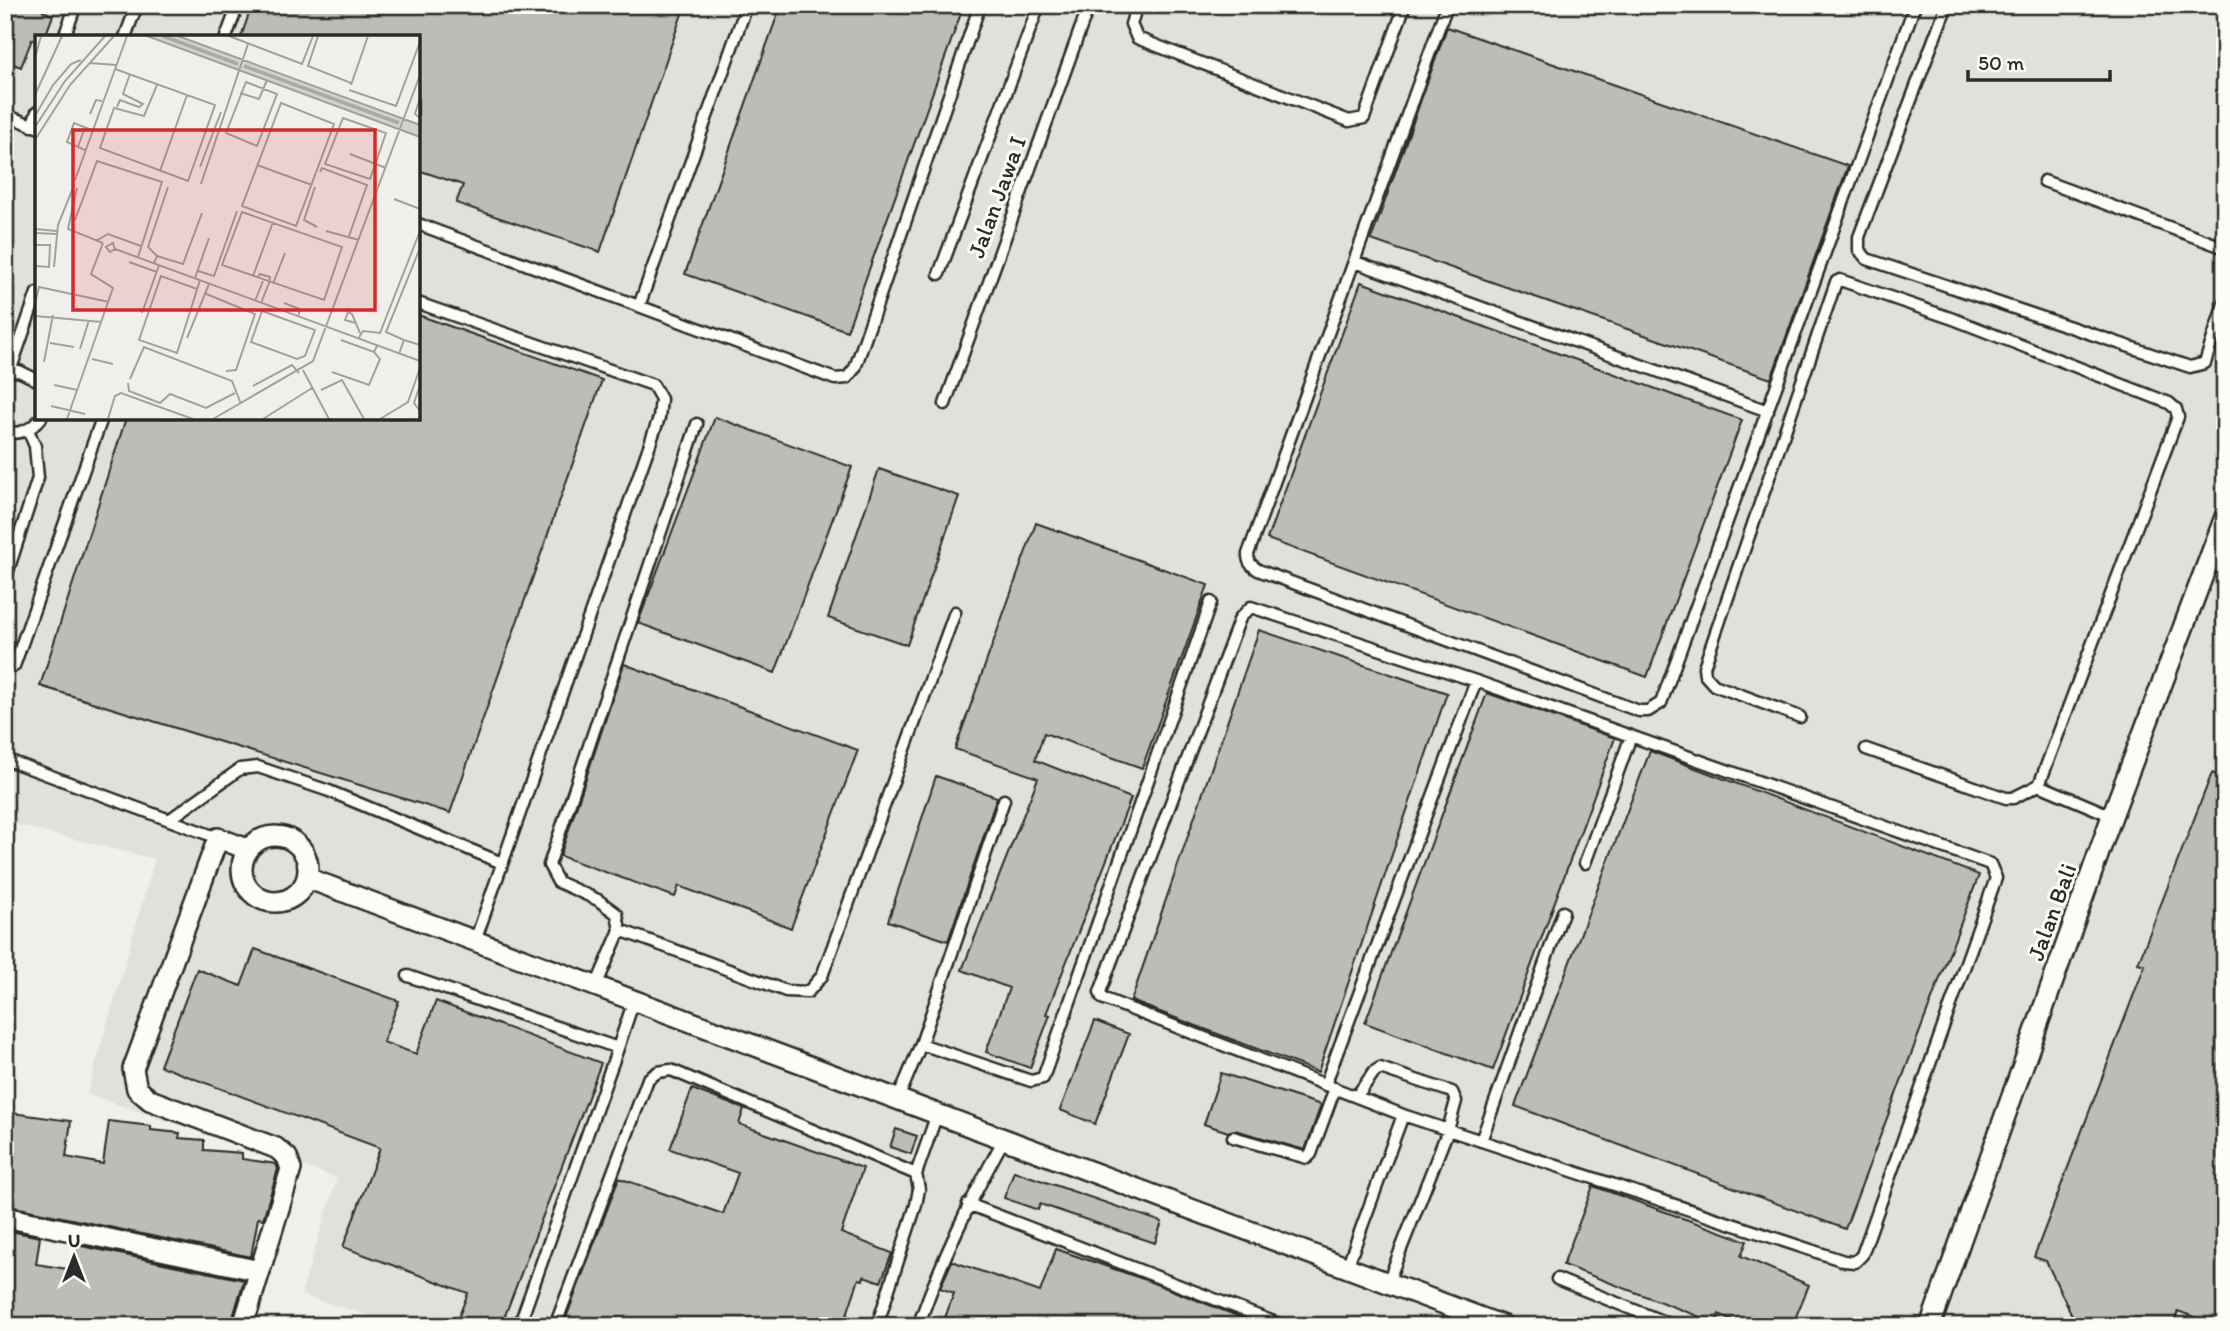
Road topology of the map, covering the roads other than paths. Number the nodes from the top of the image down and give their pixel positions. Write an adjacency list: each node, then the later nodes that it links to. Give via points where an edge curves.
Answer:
1 (76, 5): 13 (lane)
2 (137, 5): 14 (lane)
3 (237, 5): 15 (lane)
4 (747, 5): 26 (lane)
5 (980, 5): 26 (lane, via 855,368 847,378 835,379)
6 (1039, 5): 22 (lane)
7 (1089, 5): 29 (lane, Jalan Jawa I)
8 (1137, 5): 9 (lane, via 1130,24 1137,38 1349,121 1364,118)
9 (1405, 5)
10 (1447, 5): 21 (lane)
11 (1915, 5): 30 (lane)
12 (1947, 5): 24 (lane, via 1859,237 1859,250 1867,259 2190,367 2205,363)
13 (65, 35)
14 (126, 35)
15 (227, 35)
16 (5, 115): 17 (lane)
17 (34, 127)
18 (2044, 181): 20 (lane)
19 (420, 225): 26 (lane)
20 (2225, 248)
21 (1355, 262): 30 (lane); 30 (lane, via 1248,554 1250,564 1626,706 1648,711 1661,703)
22 (939, 274)
23 (35, 298): 27 (lane)
24 (2225, 300)
25 (420, 304): 52 (lane, via 653,385 661,399 659,418)
26 (639, 306)
27 (7, 372): 28 (lane)
28 (35, 378)
29 (945, 404)
30 (1769, 411)
31 (39, 420): 34 (lane)
32 (101, 420): 40 (lane)
33 (697, 424): 56 (lane, via 549,865 558,882 617,914)
34 (28, 430): 35 (lane); 37 (lane, via 36,446 38,478)
35 (5, 432)
36 (2225, 517): 48 (street, Jalan Bali)
37 (5, 580)
38 (1211, 602): 61 (lane, via 1043,1078 1031,1081)
39 (955, 611): 56 (lane, via 822,975 808,992 786,991)
40 (14, 666)
41 (1476, 681): 43 (lane); 63 (lane); 63 (lane, via 1257,607 1246,610 1100,992 1109,1002)
42 (1800, 717): 46 (lane, via 1714,685 1704,667 1834,286 1840,280 1956,320 2176,409 2178,417)
43 (1631, 736): 53 (lane); 71 (lane, via 1990,864 1995,870 1863,1255 1855,1262 1844,1261)
44 (1866, 749): 46 (lane, via 2006,798)
45 (5, 759): 49 (lane)
46 (2039, 785): 48 (lane)
47 (1004, 800): 61 (lane)
48 (2106, 815): 87 (street, Jalan Bali)
49 (169, 820): 50 (lane); 52 (lane, via 240,769 258,766)
50 (218, 838): 51 (street); 76 (street, via 132,1069 137,1089 150,1100 276,1148 287,1157 290,1169)
51 (247, 849): 54 (street, via 260,838 292,840 306,857); 54 (street, via 242,879 248,890 269,902 293,897)
52 (502, 863): 57 (lane)
53 (1585, 863)
54 (307, 878): 57 (street)
55 (1563, 912): 71 (lane)
56 (620, 930): 59 (lane)
57 (475, 940): 59 (street)
58 (408, 975): 62 (lane)
59 (596, 986): 60 (street)
60 (634, 1000): 62 (lane); 65 (street)
61 (921, 1044): 65 (lane)
62 (618, 1048): 80 (lane)
63 (1330, 1086): 64 (lane); 69 (lane, via 1307,1158)
64 (1356, 1097): 67 (lane); 68 (lane, via 1380,1068 1452,1092 1456,1101)
65 (898, 1099): 66 (street)
66 (937, 1114): 70 (street); 72 (lane)
67 (1403, 1115): 68 (lane); 75 (lane)
68 (1448, 1130): 71 (lane); 78 (lane)
69 (1233, 1137)
70 (1004, 1139): 73 (lane); 75 (street)
71 (1480, 1141)
72 (916, 1174): 81 (lane, via 670,1070 658,1072 648,1079); 82 (lane, via 916,1205)
73 (968, 1204): 83 (lane); 84 (lane)
74 (5, 1217): 76 (street)
75 (1347, 1267): 78 (street)
76 (260, 1271): 79 (street)
77 (1557, 1279): 86 (lane)
78 (1388, 1282): 85 (street)
79 (243, 1326)
80 (519, 1326)
81 (555, 1326)
82 (877, 1326)
83 (918, 1326)
84 (1284, 1326)
85 (1503, 1326)
86 (1674, 1326)
87 (1930, 1326)

